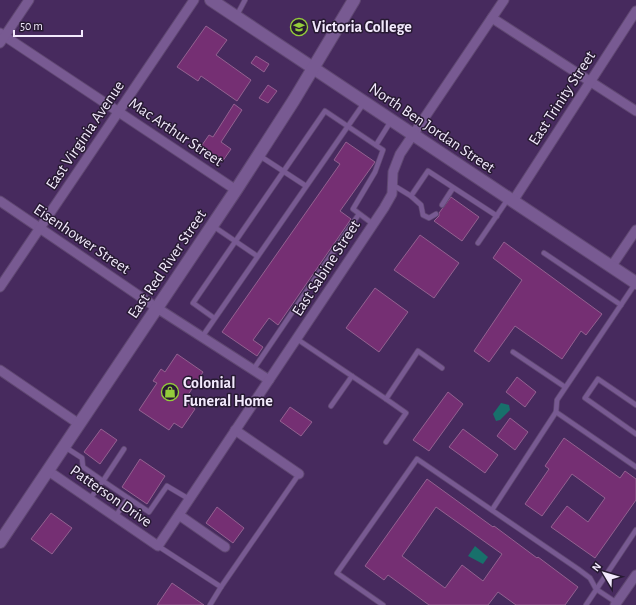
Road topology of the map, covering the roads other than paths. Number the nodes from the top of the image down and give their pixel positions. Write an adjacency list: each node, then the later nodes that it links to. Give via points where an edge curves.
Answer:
1 (29, 0): 10 (street)
2 (194, 0): 15 (street, East Virginia Avenue)
3 (211, 0): 8 (street, North Ben Jordan Street)
4 (246, 0): 8 (lane)
5 (354, 0): 11 (street, East Red River Street)
6 (504, 0): 9 (street, East Sabine Street)
7 (636, 11): 12 (street, East Trinity Street)
8 (236, 17): 11 (street, North Ben Jordan Street)
9 (492, 18): 12 (street); 18 (street, East Sabine Street)
10 (2, 38): 15 (street, Mac Arthur Street)
11 (313, 67): 13 (street, North Ben Jordan Street); 20 (street, East Red River Street)
12 (589, 82): 14 (street); 27 (street, East Trinity Street)
13 (365, 102): 16 (street, North Ben Jordan Street); 17 (lane)
14 (636, 111)
15 (119, 112): 25 (street, Mac Arthur Street); 35 (street, East Virginia Avenue)
16 (392, 120): 18 (street, North Ben Jordan Street); 19 (lane)
17 (347, 127): 19 (lane); 21 (lane, via 325,111); 23 (lane)
18 (413, 135): 22 (street, East Sabine Street, via 395,164); 27 (street, North Ben Jordan Street)
19 (376, 145): 30 (lane, via 383,150 375,172 353,209)
20 (258, 155): 21 (lane); 25 (street, East Red River Street)
21 (284, 171): 23 (lane); 37 (lane)
22 (393, 185): 26 (lane); 33 (street, East Sabine Street, via 392,194)
23 (306, 186): 40 (lane)
24 (453, 188): 26 (lane, via 428,171); 29 (lane); 32 (lane)
25 (236, 190): 34 (street, East Red River Street)
26 (411, 196): 31 (lane, via 421,205 423,215 429,218)
27 (511, 199): 32 (lane); 41 (street, North Ben Jordan Street)
28 (0, 201): 35 (street, Eisenhower Street)
29 (442, 205)
30 (359, 214): 33 (lane); 52 (lane)
31 (436, 214)
32 (497, 216): 38 (lane)
33 (373, 224): 48 (street, East Sabine Street)
34 (212, 226): 37 (lane); 45 (street, East Red River Street)
35 (40, 228): 43 (street, East Virginia Avenue); 45 (street, Eisenhower Street)
36 (636, 230): 41 (street)
37 (235, 241): 40 (lane); 46 (lane, via 193,303)
38 (478, 243)
39 (544, 253): 44 (lane)
40 (257, 256): 46 (lane)
41 (611, 267): 42 (street, North Ben Jordan Street)
42 (636, 283): 44 (lane)
43 (0, 287)
44 (621, 305): 55 (lane)
45 (156, 308): 47 (street, Eisenhower Street); 60 (street, East Red River Street)
46 (214, 318): 47 (lane)
47 (202, 337): 52 (street, Eisenhower Street)
48 (297, 339): 53 (lane); 54 (street, East Sabine Street)
49 (513, 352): 55 (lane)
50 (442, 368): 56 (lane, via 418,351)
51 (0, 370): 60 (street)
52 (252, 370): 54 (street, Eisenhower Street)
53 (352, 376): 56 (lane); 58 (lane)
54 (269, 380): 61 (street, East Sabine Street)
55 (565, 387): 59 (lane, via 557,400)
56 (386, 399): 63 (lane, via 406,413)
57 (636, 405): 62 (lane, via 598,379 585,398)
58 (332, 406)
59 (556, 412): 66 (lane); 73 (lane)
60 (79, 424): 64 (street, East Red River Street)
61 (234, 430): 68 (street); 72 (street, East Sabine Street)
62 (636, 434)
63 (386, 442)
64 (64, 446): 67 (street, East Red River Street); 69 (lane, via 82,458 83,467)
65 (124, 449): 69 (lane)
66 (636, 467)
67 (47, 470): 71 (street, Patterson Drive); 77 (street, East Red River Street)
68 (299, 474): 81 (lane)
69 (103, 481): 70 (lane); 71 (lane)
70 (128, 498): 72 (lane, via 150,512 167,486); 75 (lane)
71 (90, 499): 75 (street, Patterson Drive)
72 (188, 499): 74 (street, East Sabine Street)
73 (492, 510): 82 (lane, via 590,578); 85 (lane, via 416,459 337,572)
74 (179, 515): 78 (street, East Sabine Street); 79 (street, Patterson Drive)
75 (115, 517): 78 (street, Patterson Drive)
76 (636, 530): 82 (lane)
77 (1, 539)
78 (158, 546): 81 (lane)
79 (225, 547)
80 (636, 575): 83 (street)
81 (221, 587): 84 (lane)
82 (596, 589): 83 (lane); 86 (lane)
83 (617, 604)
84 (210, 605)
85 (383, 605)
86 (586, 605)

